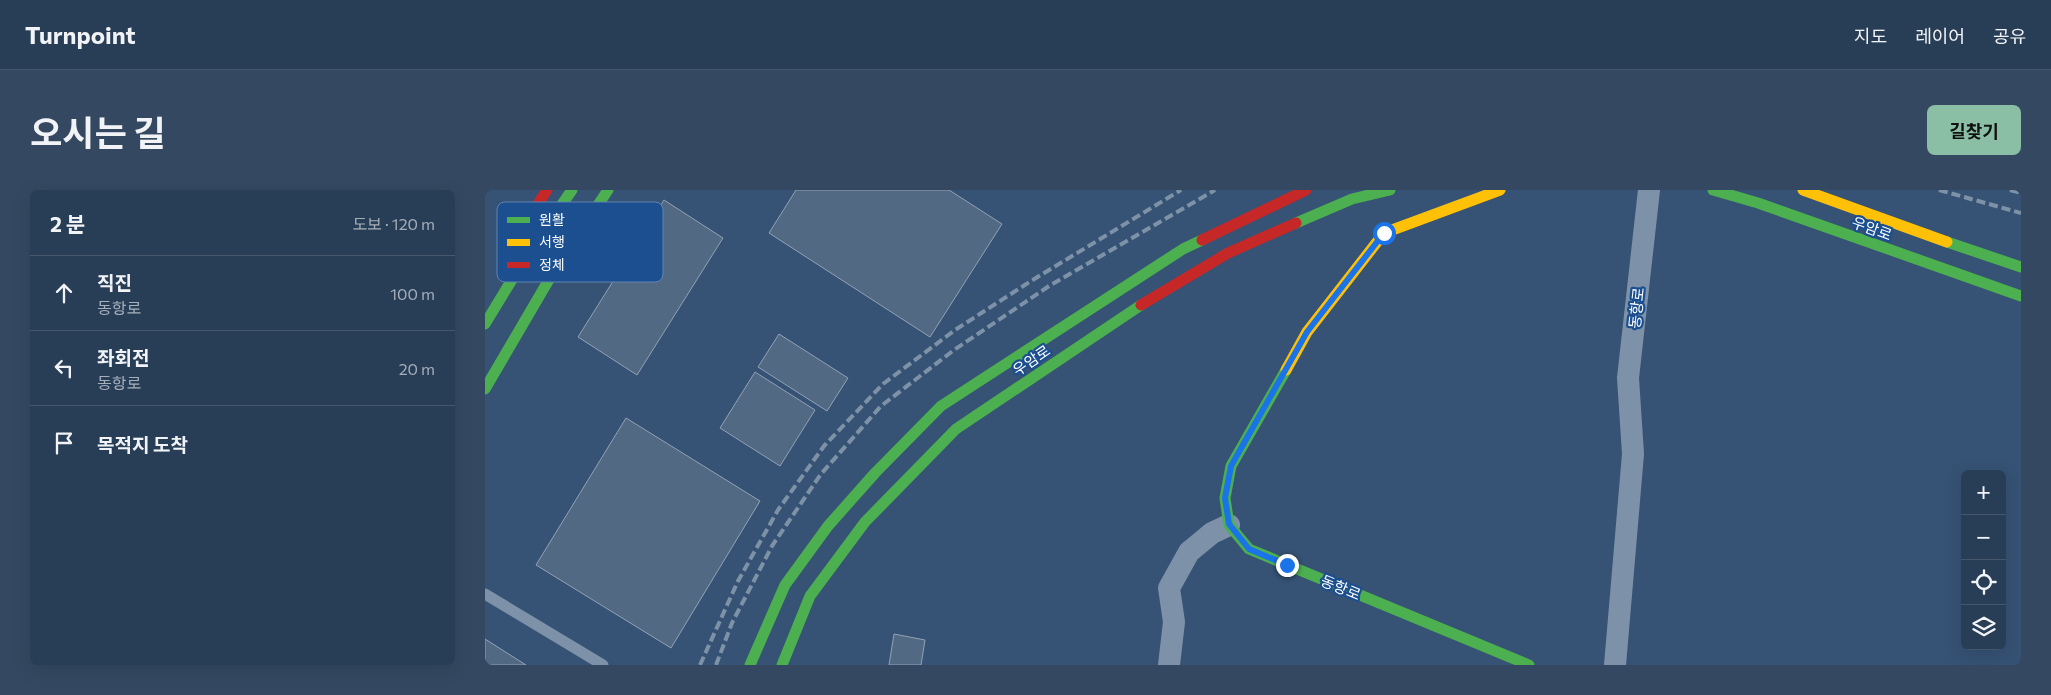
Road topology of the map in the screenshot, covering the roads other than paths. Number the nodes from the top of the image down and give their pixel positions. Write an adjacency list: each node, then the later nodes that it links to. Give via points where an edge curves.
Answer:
1 (547, 190): 11 (main road)
2 (572, 190): 12 (main road)
3 (608, 190): 13 (main road)
4 (1306, 190): 26 (main road, 우암로, via 1183,249 941,406 828,526 785,585)
5 (1390, 190): 27 (main road, 우암로, via 1352,199 1228,254 1131,311 956,429 865,522 810,596)
6 (1500, 190): 23 (main road, 동항로, via 1384,233 1307,332 1231,466 1225,498)
7 (1649, 190): 30 (street, 동항로, via 1628,378 1633,454)
8 (1713, 190): 19 (main road, 우암로)
9 (1803, 190): 15 (main road, 우암로)
10 (618, 197): 14 (main road)
11 (539, 202)
12 (564, 202)
13 (600, 202)
14 (614, 202)
15 (2021, 267)
16 (498, 282): 20 (main road)
17 (511, 282): 21 (main road)
18 (548, 282): 22 (main road)
19 (2021, 296)
20 (485, 317)
21 (485, 324)
22 (485, 389)
23 (1229, 524): 28 (street, via 1189,552 1169,588 1174,622); 29 (main road, 동항로, via 1249,549)
24 (485, 594): 25 (lane)
25 (603, 665)
26 (750, 665)
27 (782, 665)
28 (1169, 665)
29 (1529, 665)
30 (1615, 665)

